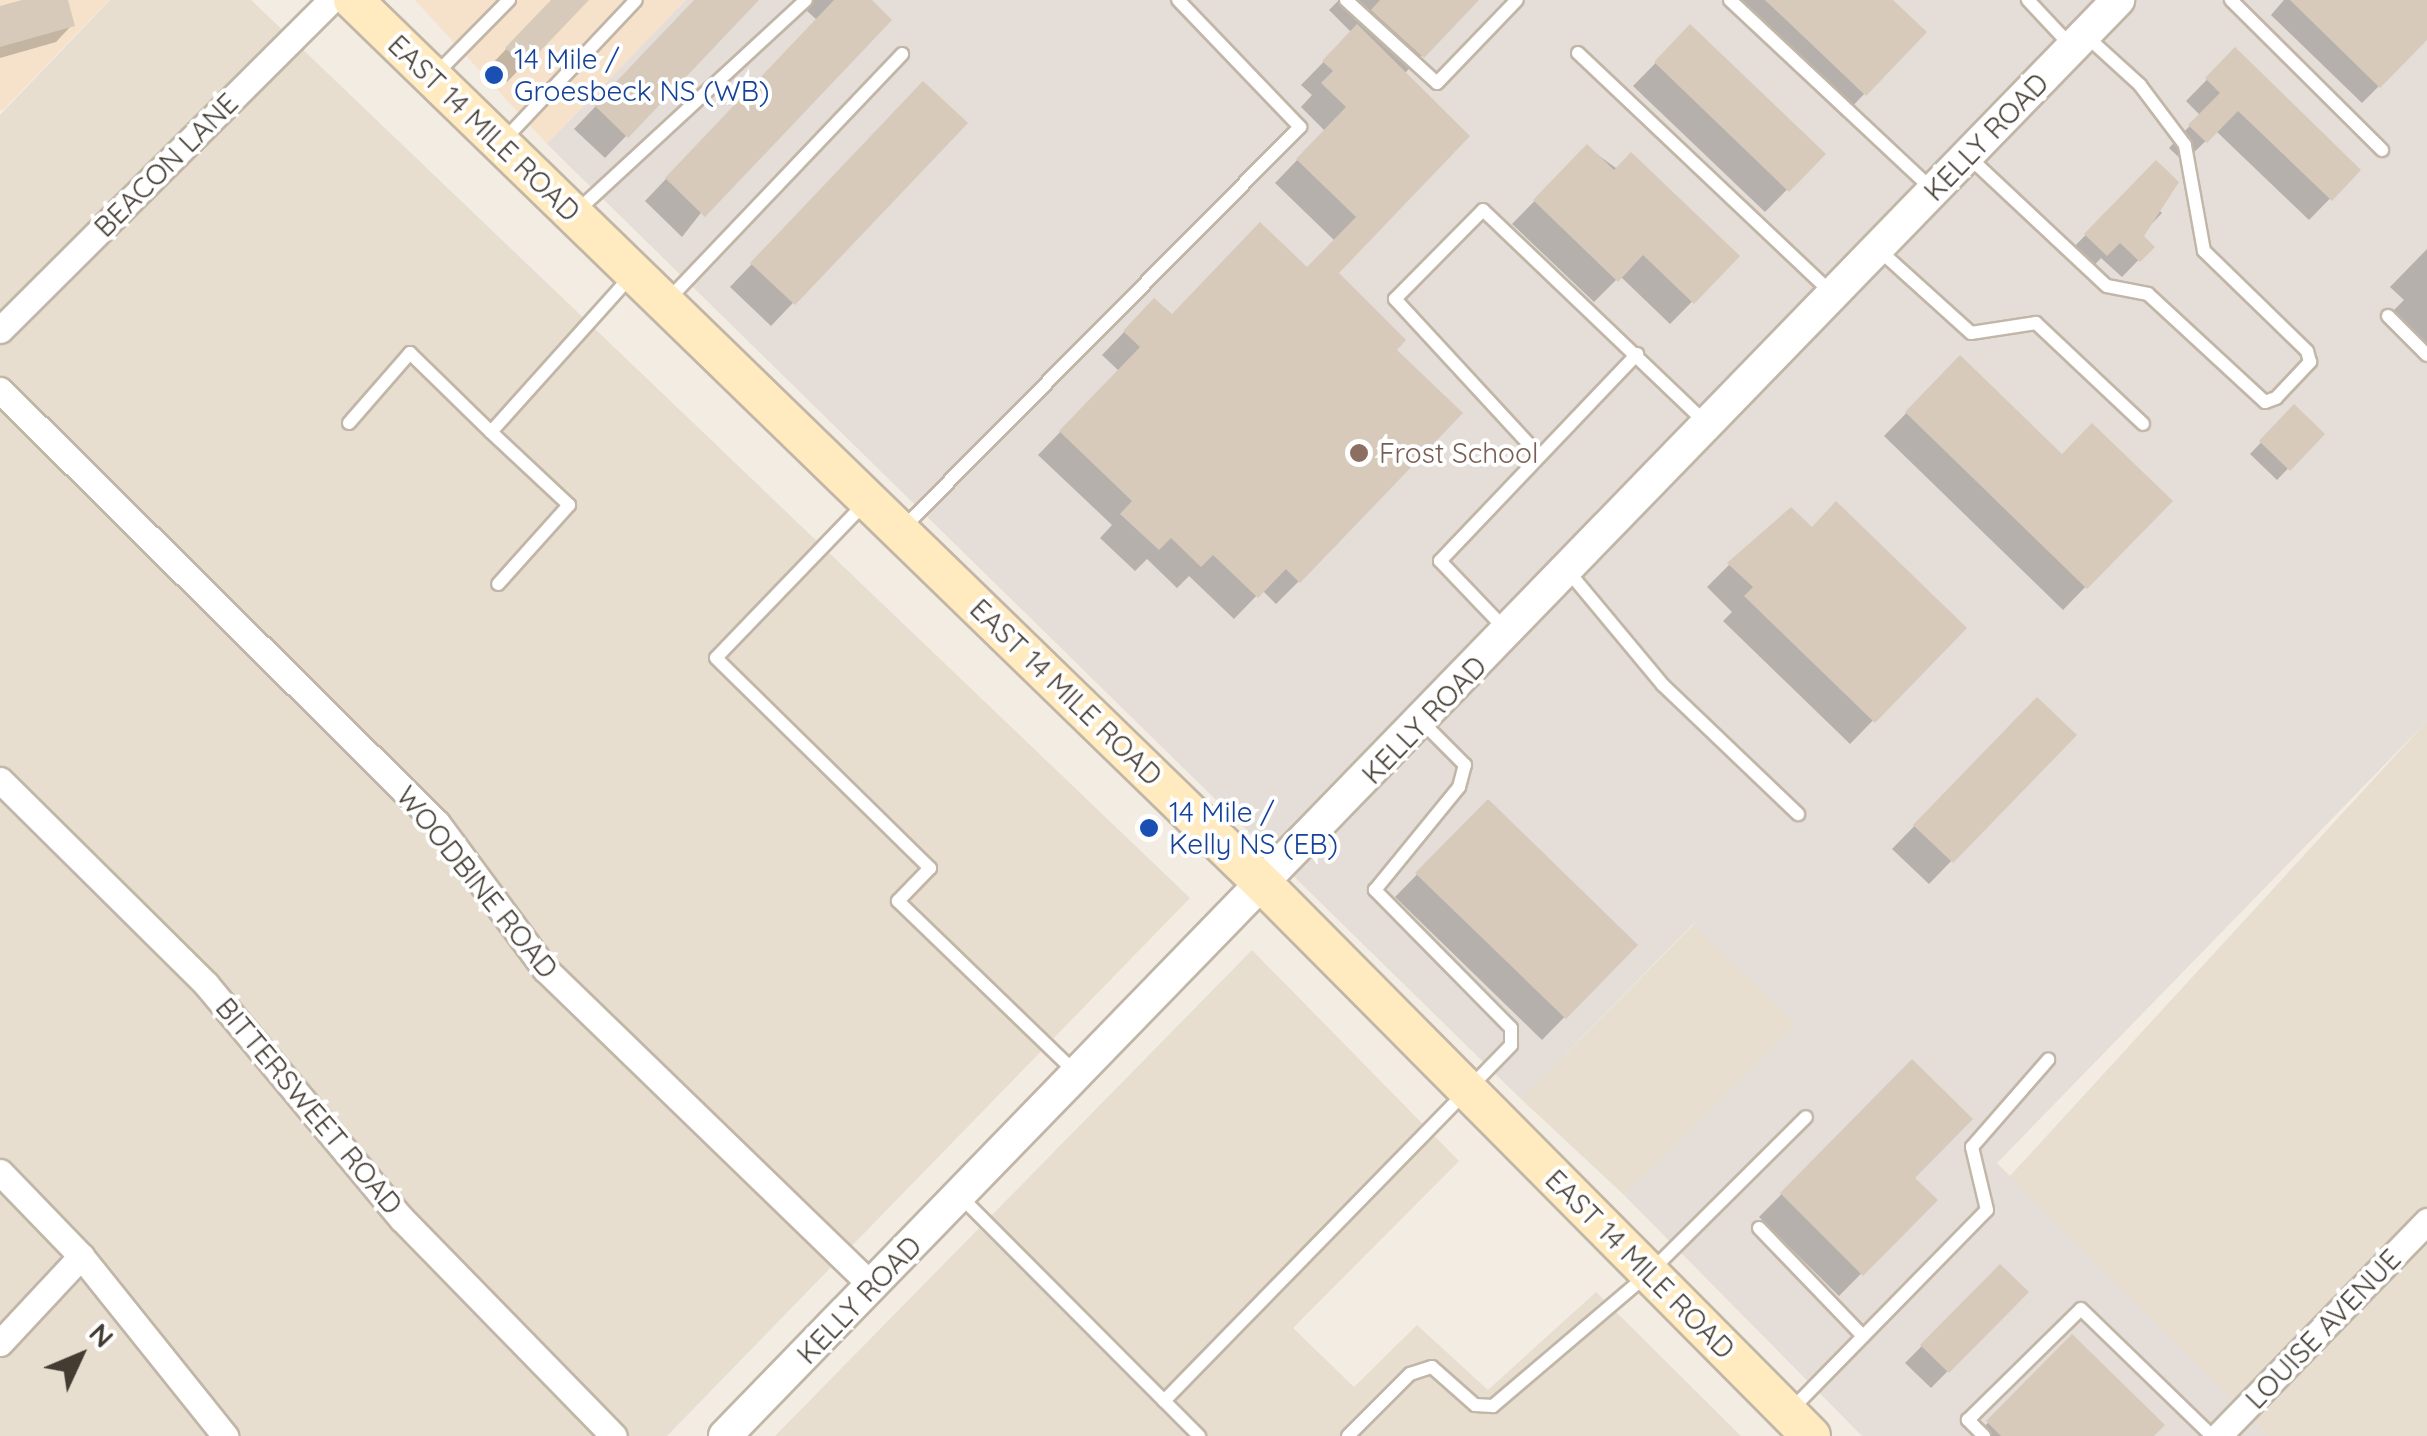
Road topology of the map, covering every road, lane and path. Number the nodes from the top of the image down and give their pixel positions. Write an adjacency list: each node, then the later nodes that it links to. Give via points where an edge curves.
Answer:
1 (331, 0): 27 (street, BEACON LANE)
2 (353, 0): 16 (main road, EAST 14 MILE ROAD)
3 (509, 0): 16 (lane)
4 (636, 0): 17 (lane)
5 (806, 0): 21 (lane)
6 (1178, 0): 37 (lane, via 1300,127)
7 (1346, 0): 8 (lane, via 1437,84)
8 (1517, 0)
9 (1730, 0): 20 (lane)
10 (2028, 0): 13 (lane)
11 (2118, 0): 13 (street, KELLY ROAD)
12 (2231, 0): 18 (lane)
13 (2078, 41): 19 (street, KELLY ROAD); 19 (lane, via 2140,85 2184,145 2204,251 2307,350 2310,362 2276,398 2265,402 2148,294 2107,286)
14 (1578, 53): 24 (lane)
15 (902, 54): 25 (lane)
16 (432, 78): 17 (main road, EAST 14 MILE ROAD)
17 (501, 144): 21 (main road, EAST 14 MILE ROAD)
18 (2382, 150)
19 (1968, 156): 20 (street, KELLY ROAD)
20 (1934, 191): 22 (street, KELLY ROAD)
21 (574, 215): 23 (main road, EAST 14 MILE ROAD)
22 (1878, 249): 24 (street, KELLY ROAD); 32 (lane, via 1971,333 2036,323)
23 (634, 273): 25 (main road, EAST 14 MILE ROAD); 34 (lane)
24 (1834, 295): 33 (street, KELLY ROAD)
25 (665, 303): 36 (main road, EAST 14 MILE ROAD)
26 (2388, 316): 29 (lane)
27 (0, 330)
28 (1637, 354): 33 (lane); 35 (lane); 35 (lane, via 1483,210 1395,300)
29 (2427, 355)
30 (0, 390): 55 (street, WOODBINE ROAD, via 436,823 545,969)
31 (349, 422): 34 (lane, via 410,353)
32 (2143, 424)
33 (1708, 426): 38 (street, KELLY ROAD)
34 (491, 432): 39 (lane, via 570,505)
35 (1538, 454): 40 (lane, via 1440,561)
36 (868, 500): 37 (main road, EAST 14 MILE ROAD); 46 (lane, via 716,658 930,868 898,900)
37 (900, 531): 44 (main road, EAST 14 MILE ROAD)
38 (1568, 571): 40 (street, KELLY ROAD); 43 (lane, via 1662,685)
39 (498, 584)
40 (1508, 633): 41 (street, KELLY ROAD)
41 (1422, 722): 44 (street, KELLY ROAD); 47 (lane, via 1464,765 1460,787 1374,890 1511,1028 1512,1045)
42 (0, 780): 61 (street, BITTERSWEET ROAD, via 206,984 402,1219)
43 (1798, 814)
44 (1265, 886): 46 (street, KELLY ROAD); 47 (main road, EAST 14 MILE ROAD)
45 (2048, 1060): 56 (lane, via 1972,1147 1987,1210)
46 (1079, 1076): 50 (street, KELLY ROAD)
47 (1466, 1091): 54 (main road, EAST 14 MILE ROAD); 58 (lane)
48 (1806, 1118): 54 (lane)
49 (0, 1172): 53 (street)
50 (960, 1196): 55 (street, KELLY ROAD); 58 (lane)
51 (2427, 1221): 66 (street, LOUISE AVENUE)
52 (1759, 1228): 56 (lane)
53 (80, 1256): 57 (street); 60 (street)
54 (1649, 1273): 59 (main road, EAST 14 MILE ROAD); 64 (lane, via 1493,1406 1476,1404 1432,1367 1410,1374)
55 (872, 1286): 62 (street, KELLY ROAD)
56 (1863, 1336): 59 (lane)
57 (0, 1343)
58 (1164, 1401): 63 (lane)
59 (1800, 1424)
60 (225, 1436)
61 (614, 1436)
62 (726, 1436)
63 (1199, 1436)
64 (1348, 1436)
65 (1984, 1436): 66 (lane, via 1968,1420 2082,1309)
66 (2215, 1436)

